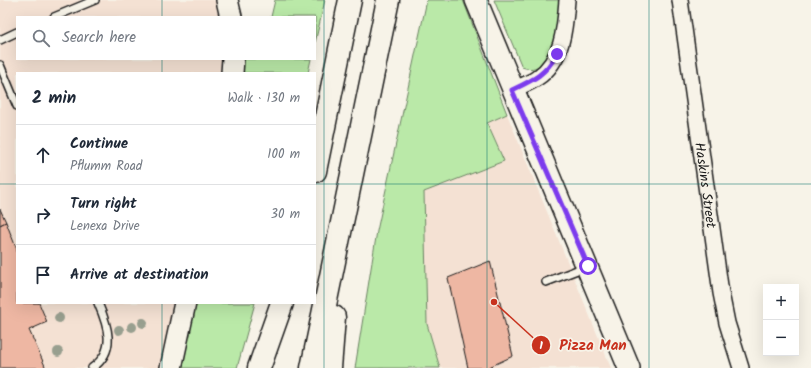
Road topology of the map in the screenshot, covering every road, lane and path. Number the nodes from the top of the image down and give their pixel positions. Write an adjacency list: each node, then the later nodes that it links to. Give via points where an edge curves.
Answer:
1 (95, 0): 8 (lane)
2 (227, 0): 9 (main road)
3 (350, 0): 17 (highway)
4 (388, 0): 18 (highway)
5 (476, 0): 15 (main road)
6 (567, 0): 15 (street, via 565,27 557,54 549,67 538,77)
7 (680, 0): 32 (street, Haskins Street, via 721,293)
8 (56, 16)
9 (231, 16)
10 (16, 32): 11 (lane)
11 (0, 40)
12 (233, 60): 14 (main road)
13 (0, 65): 16 (lane)
14 (232, 72)
15 (512, 90): 19 (main road)
16 (16, 104)
17 (316, 166)
18 (342, 224): 29 (highway); 30 (highway)
19 (588, 266): 20 (lane); 31 (main road)
20 (546, 282)
21 (98, 304): 25 (lane, via 108,329 108,343 100,361)
22 (185, 304): 26 (main road)
23 (282, 304): 27 (highway)
24 (288, 304): 28 (highway)
25 (92, 368)
26 (171, 368)
27 (259, 368)
28 (274, 368)
29 (312, 368)
30 (330, 368)
31 (629, 368)
32 (741, 368)

